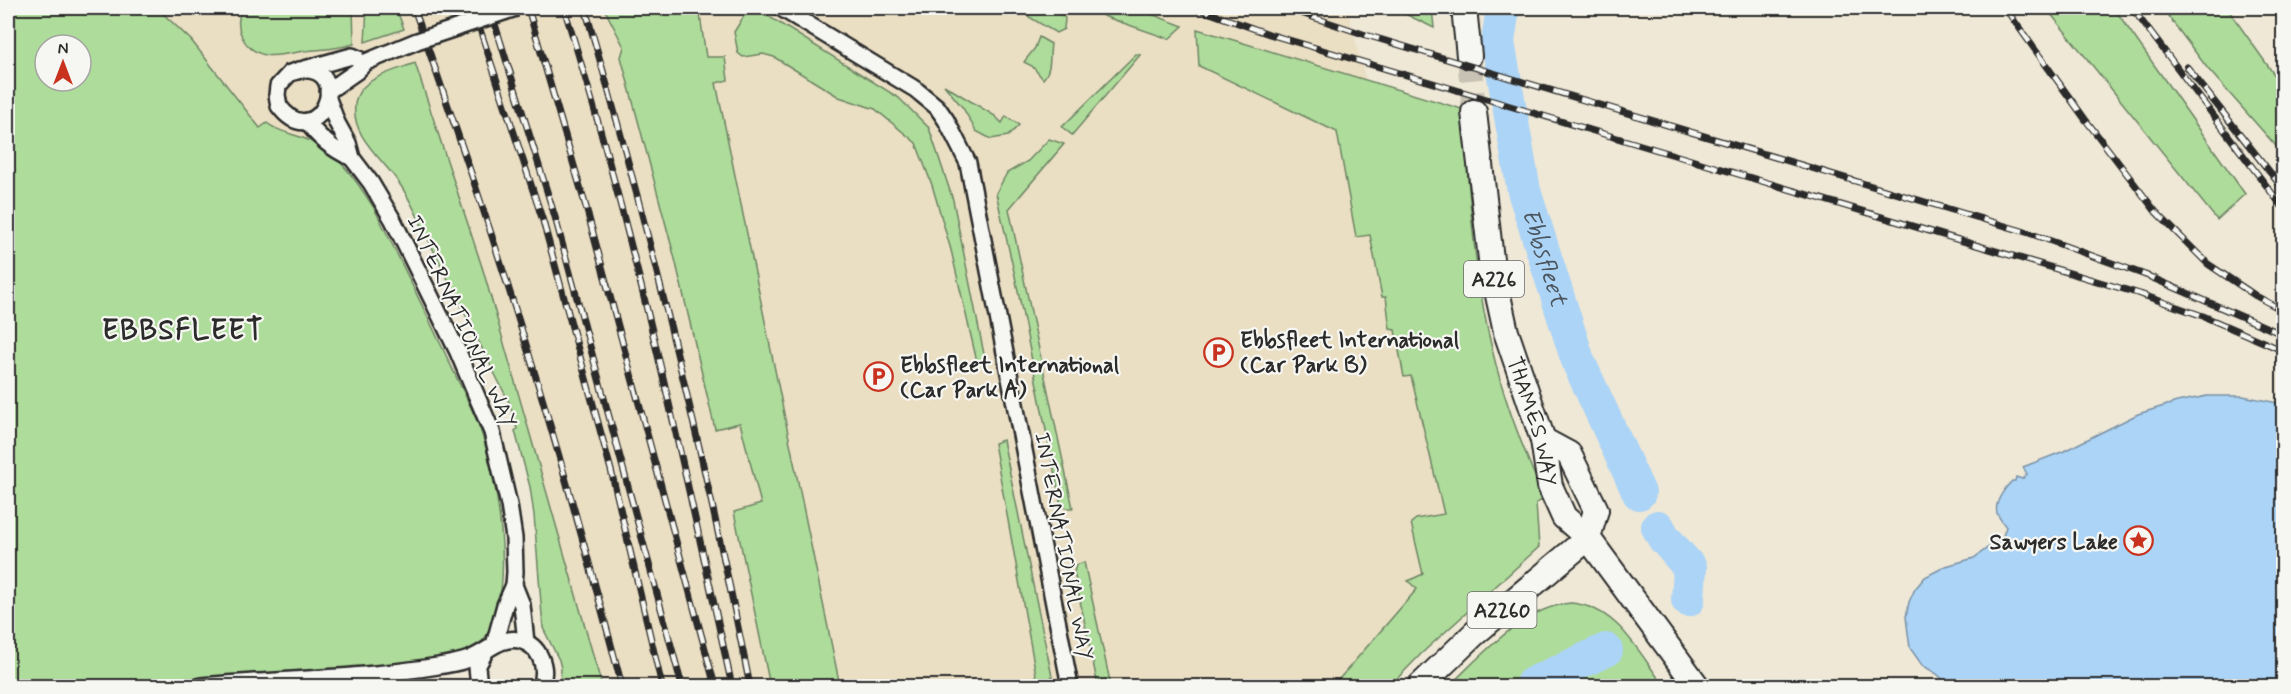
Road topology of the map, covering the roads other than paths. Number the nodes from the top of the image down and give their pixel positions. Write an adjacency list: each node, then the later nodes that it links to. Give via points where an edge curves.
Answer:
1 (516, 8): 5 (street, INTERNATIONAL WAY, bridge)
2 (781, 8): 19 (street, INTERNATIONAL WAY, via 915,89 937,107 968,164)
3 (1464, 8): 4 (main road)
4 (1469, 56)
5 (366, 62): 6 (street, INTERNATIONAL WAY, via 352,56); 7 (street, INTERNATIONAL WAY)
6 (299, 70): 7 (street, INTERNATIONAL WAY, via 320,74); 9 (street, INTERNATIONAL WAY, via 280,81 277,100 288,115)
7 (328, 95): 9 (street, INTERNATIONAL WAY, via 321,114); 10 (street, INTERNATIONAL WAY)
8 (1474, 112): 11 (main road, THAMES WAY / A226, via 1487,240 1497,293 1506,332)
9 (307, 121): 10 (street, INTERNATIONAL WAY, via 315,134)
10 (352, 158): 13 (street, INTERNATIONAL WAY, via 393,220 486,413 509,505)
11 (1543, 440): 12 (main road, THAMES WAY / A226, via 1550,486 1564,517); 12 (main road, via 1569,454 1578,470 1596,510)
12 (1588, 538): 20 (main road, A2260, via 1474,634); 21 (main road, THAMES WAY / A226)
13 (514, 585): 14 (street, INTERNATIONAL WAY, via 522,605); 15 (street, INTERNATIONAL WAY)
14 (526, 642): 15 (street, via 509,639); 18 (street, via 543,662)
15 (489, 649): 16 (street, via 458,662 411,670); 17 (street, INTERNATIONAL WAY, via 477,667)
16 (201, 687)
17 (479, 687)
18 (541, 687)
19 (1070, 687)
20 (1420, 687)
21 (1697, 687)

